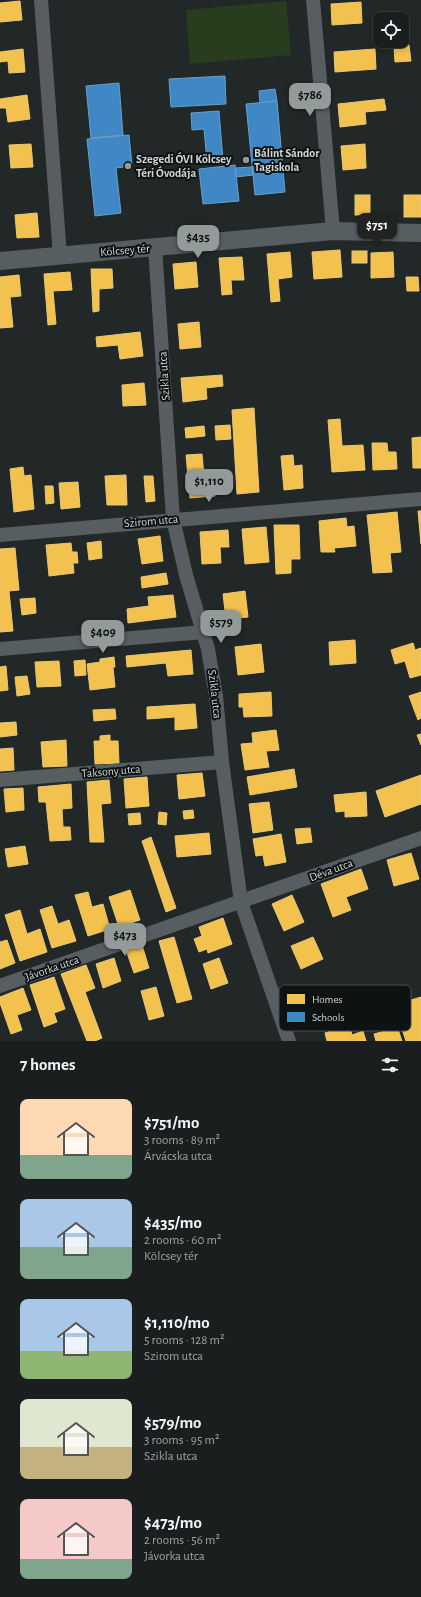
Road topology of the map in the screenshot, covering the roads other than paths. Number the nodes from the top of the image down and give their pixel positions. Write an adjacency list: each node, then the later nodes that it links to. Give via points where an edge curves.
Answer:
1 (41, 0): 6 (street)
2 (313, 0): 3 (street)
3 (333, 232): 4 (street, Kölcsey tér); 5 (street, Kölcsey tér)
4 (421, 233)
5 (155, 248): 6 (street, Kölcsey tér); 9 (street, Szikla utca)
6 (60, 256): 7 (street, Kölcsey tér)
7 (0, 261)
8 (421, 499): 9 (street, Szirom utca)
9 (173, 520): 10 (street, Szirom utca); 11 (street, Szikla utca, via 186,575)
10 (0, 535)
11 (204, 632): 12 (street); 13 (street, Szikla utca, via 216,696)
12 (0, 649)
13 (222, 762): 14 (street, Taksony utca); 16 (street, Szikla utca)
14 (0, 780)
15 (421, 838): 16 (street, Déva utca)
16 (241, 902): 17 (street, Jávorka utca); 18 (street, Szikla utca)
17 (0, 986)
18 (279, 1014)
19 (285, 1031): 20 (street, Szikla utca)
20 (288, 1041)

